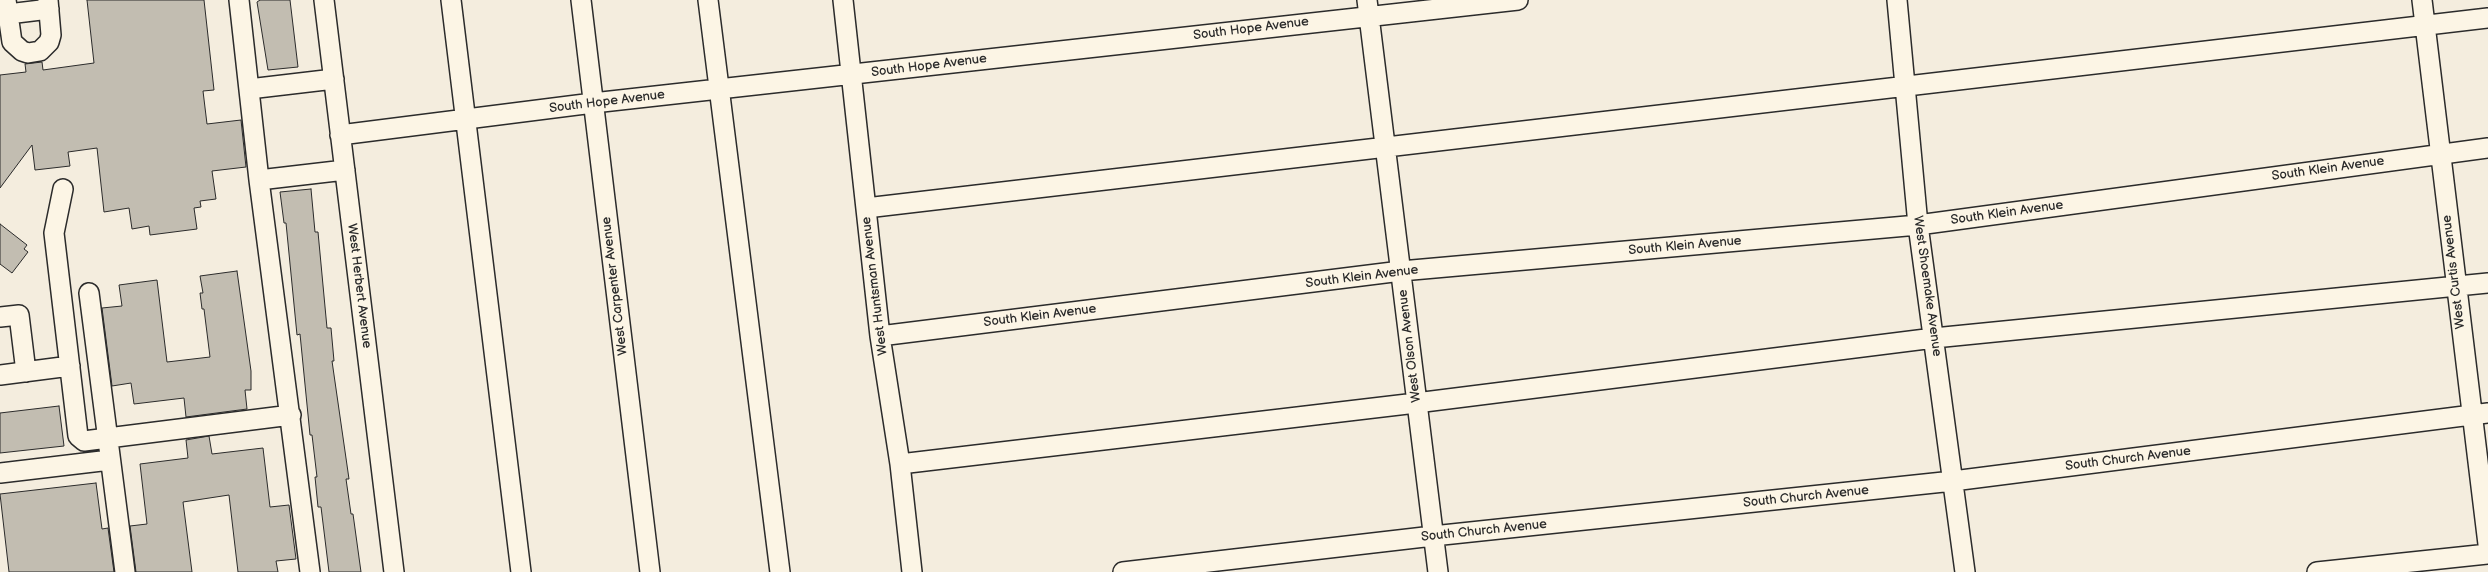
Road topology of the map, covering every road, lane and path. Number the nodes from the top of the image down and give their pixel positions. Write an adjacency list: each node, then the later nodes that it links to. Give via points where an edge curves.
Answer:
1 (239, 0): 18 (street)
2 (324, 0): 16 (street, West Herbert Avenue)
3 (451, 0): 21 (street)
4 (581, 0): 20 (street, West Carpenter Avenue)
5 (708, 0): 19 (street)
6 (843, 0): 15 (street, West Huntsman Avenue)
7 (1518, 0): 12 (street, South Hope Avenue)
8 (1897, 0): 17 (street, West Shoemake Avenue)
9 (2422, 0): 14 (street, West Curtis Avenue)
10 (48, 4): 11 (street); 11 (street, via 51,35 49,42 34,53 16,47 10,35)
11 (7, 7)
12 (1368, 8): 15 (street, South Hope Avenue); 23 (street, West Olson Avenue)
13 (2488, 18): 14 (street)
14 (2425, 25): 17 (street); 25 (street, West Curtis Avenue)
15 (852, 75): 19 (street, South Hope Avenue); 29 (street, West Huntsman Avenue)
16 (334, 79): 18 (street); 22 (street, West Herbert Avenue)
17 (1905, 86): 23 (street); 30 (street, West Shoemake Avenue)
18 (250, 89): 27 (street)
19 (719, 89): 20 (street, South Hope Avenue); 58 (street)
20 (593, 103): 21 (street, South Hope Avenue); 57 (street, West Carpenter Avenue)
21 (466, 120): 22 (street, South Hope Avenue); 56 (street)
22 (340, 135): 26 (street, West Herbert Avenue)
23 (1385, 147): 29 (street); 31 (street, West Olson Avenue)
24 (2488, 148): 25 (street, South Klein Avenue)
25 (2441, 154): 30 (street, South Klein Avenue); 33 (street, West Curtis Avenue)
26 (344, 170): 27 (street); 55 (street, West Herbert Avenue)
27 (259, 180): 43 (street)
28 (63, 189): 38 (street, via 54,233)
29 (866, 208): 36 (street, West Huntsman Avenue)
30 (1918, 225): 31 (street, South Klein Avenue); 37 (street, West Shoemake Avenue)
31 (1401, 271): 36 (street, South Klein Avenue); 41 (street, West Olson Avenue)
32 (2488, 283): 33 (street)
33 (2455, 287): 37 (street); 42 (street, West Curtis Avenue)
34 (89, 293): 44 (street)
35 (0, 317): 39 (street, via 19,315)
36 (880, 336): 46 (street, West Huntsman Avenue)
37 (1934, 338): 41 (street); 48 (street, West Shoemake Avenue)
38 (70, 366): 39 (street); 44 (street, via 78,436 84,441)
39 (26, 372): 40 (street)
40 (0, 375)
41 (1416, 403): 46 (street); 49 (street, West Olson Avenue)
42 (2480, 414): 48 (street, South Church Avenue); 50 (street, West Curtis Avenue)
43 (291, 415): 44 (street); 54 (street)
44 (108, 438): 45 (street)
45 (110, 460): 47 (street); 53 (street)
46 (900, 464): 59 (street, West Huntsman Avenue)
47 (0, 473)
48 (1953, 481): 49 (street, South Church Avenue); 62 (street, West Shoemake Avenue)
49 (1433, 536): 52 (street, South Church Avenue); 61 (street, West Olson Avenue)
50 (2488, 544)
51 (2488, 554): 63 (street)
52 (1170, 570): 60 (street, South Church Avenue)
53 (125, 572)
54 (310, 572)
55 (394, 572)
56 (521, 572)
57 (650, 572)
58 (780, 572)
59 (912, 572)
60 (1123, 572)
61 (1438, 572)
62 (1965, 572)
63 (2317, 572)

